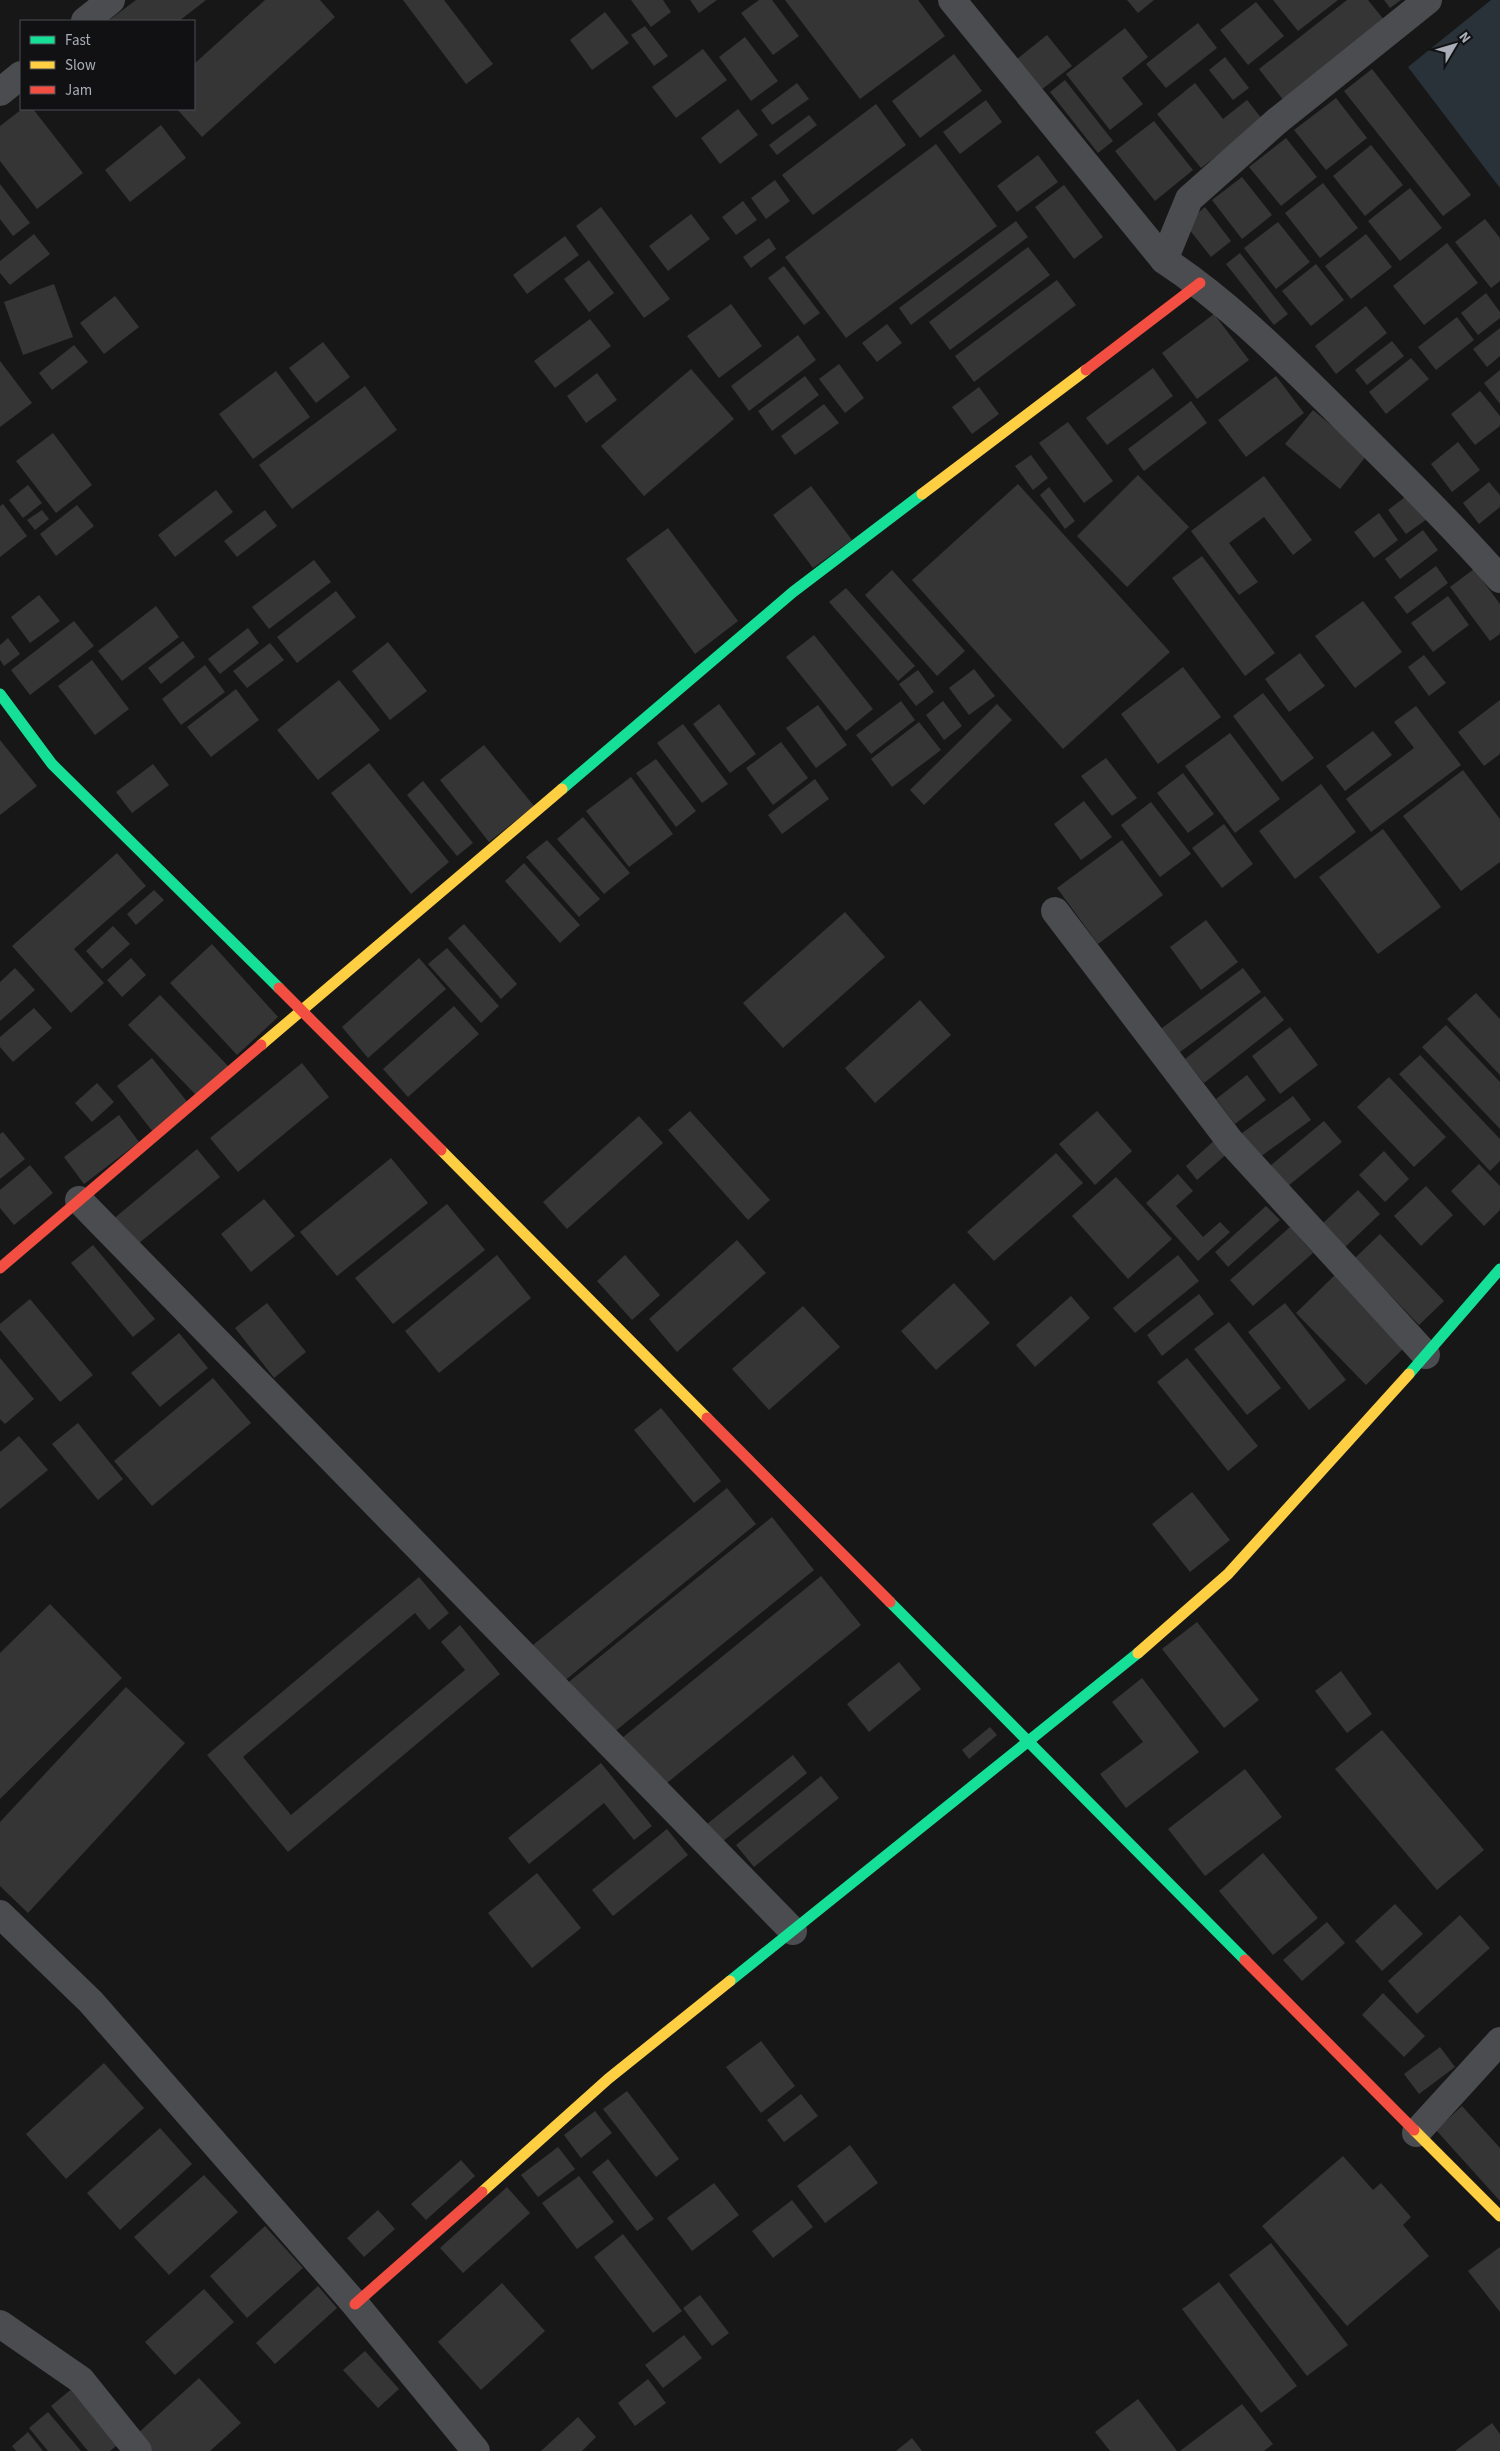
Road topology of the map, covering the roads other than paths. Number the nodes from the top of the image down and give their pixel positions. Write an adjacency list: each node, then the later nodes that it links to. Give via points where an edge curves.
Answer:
1 (111, 0): 4 (street)
2 (952, 0): 7 (street)
3 (1428, 0): 7 (street, via 1277,121 1189,200)
4 (86, 20)
5 (20, 76): 6 (street)
6 (0, 92)
7 (1164, 260): 8 (street)
8 (1200, 283): 9 (street, via 1268,343 1454,528); 12 (street, via 793,592)
9 (1500, 579)
10 (0, 694): 12 (street, via 52,764)
11 (1055, 911): 16 (street, via 1230,1141)
12 (302, 1010): 13 (street); 17 (street)
13 (79, 1200): 14 (street); 19 (street)
14 (0, 1268)
15 (1500, 1269): 16 (street)
16 (1426, 1355): 17 (street, via 1228,1574)
17 (1030, 1741): 19 (street); 21 (street)
18 (0, 1914): 23 (street, via 91,2002)
19 (793, 1931): 23 (street, via 608,2079)
20 (1500, 2041): 21 (street)
21 (1416, 2133): 22 (street)
22 (1500, 2216)
23 (355, 2304): 26 (street)
24 (0, 2324): 25 (street, via 81,2380)
25 (132, 2449)
26 (476, 2451)

